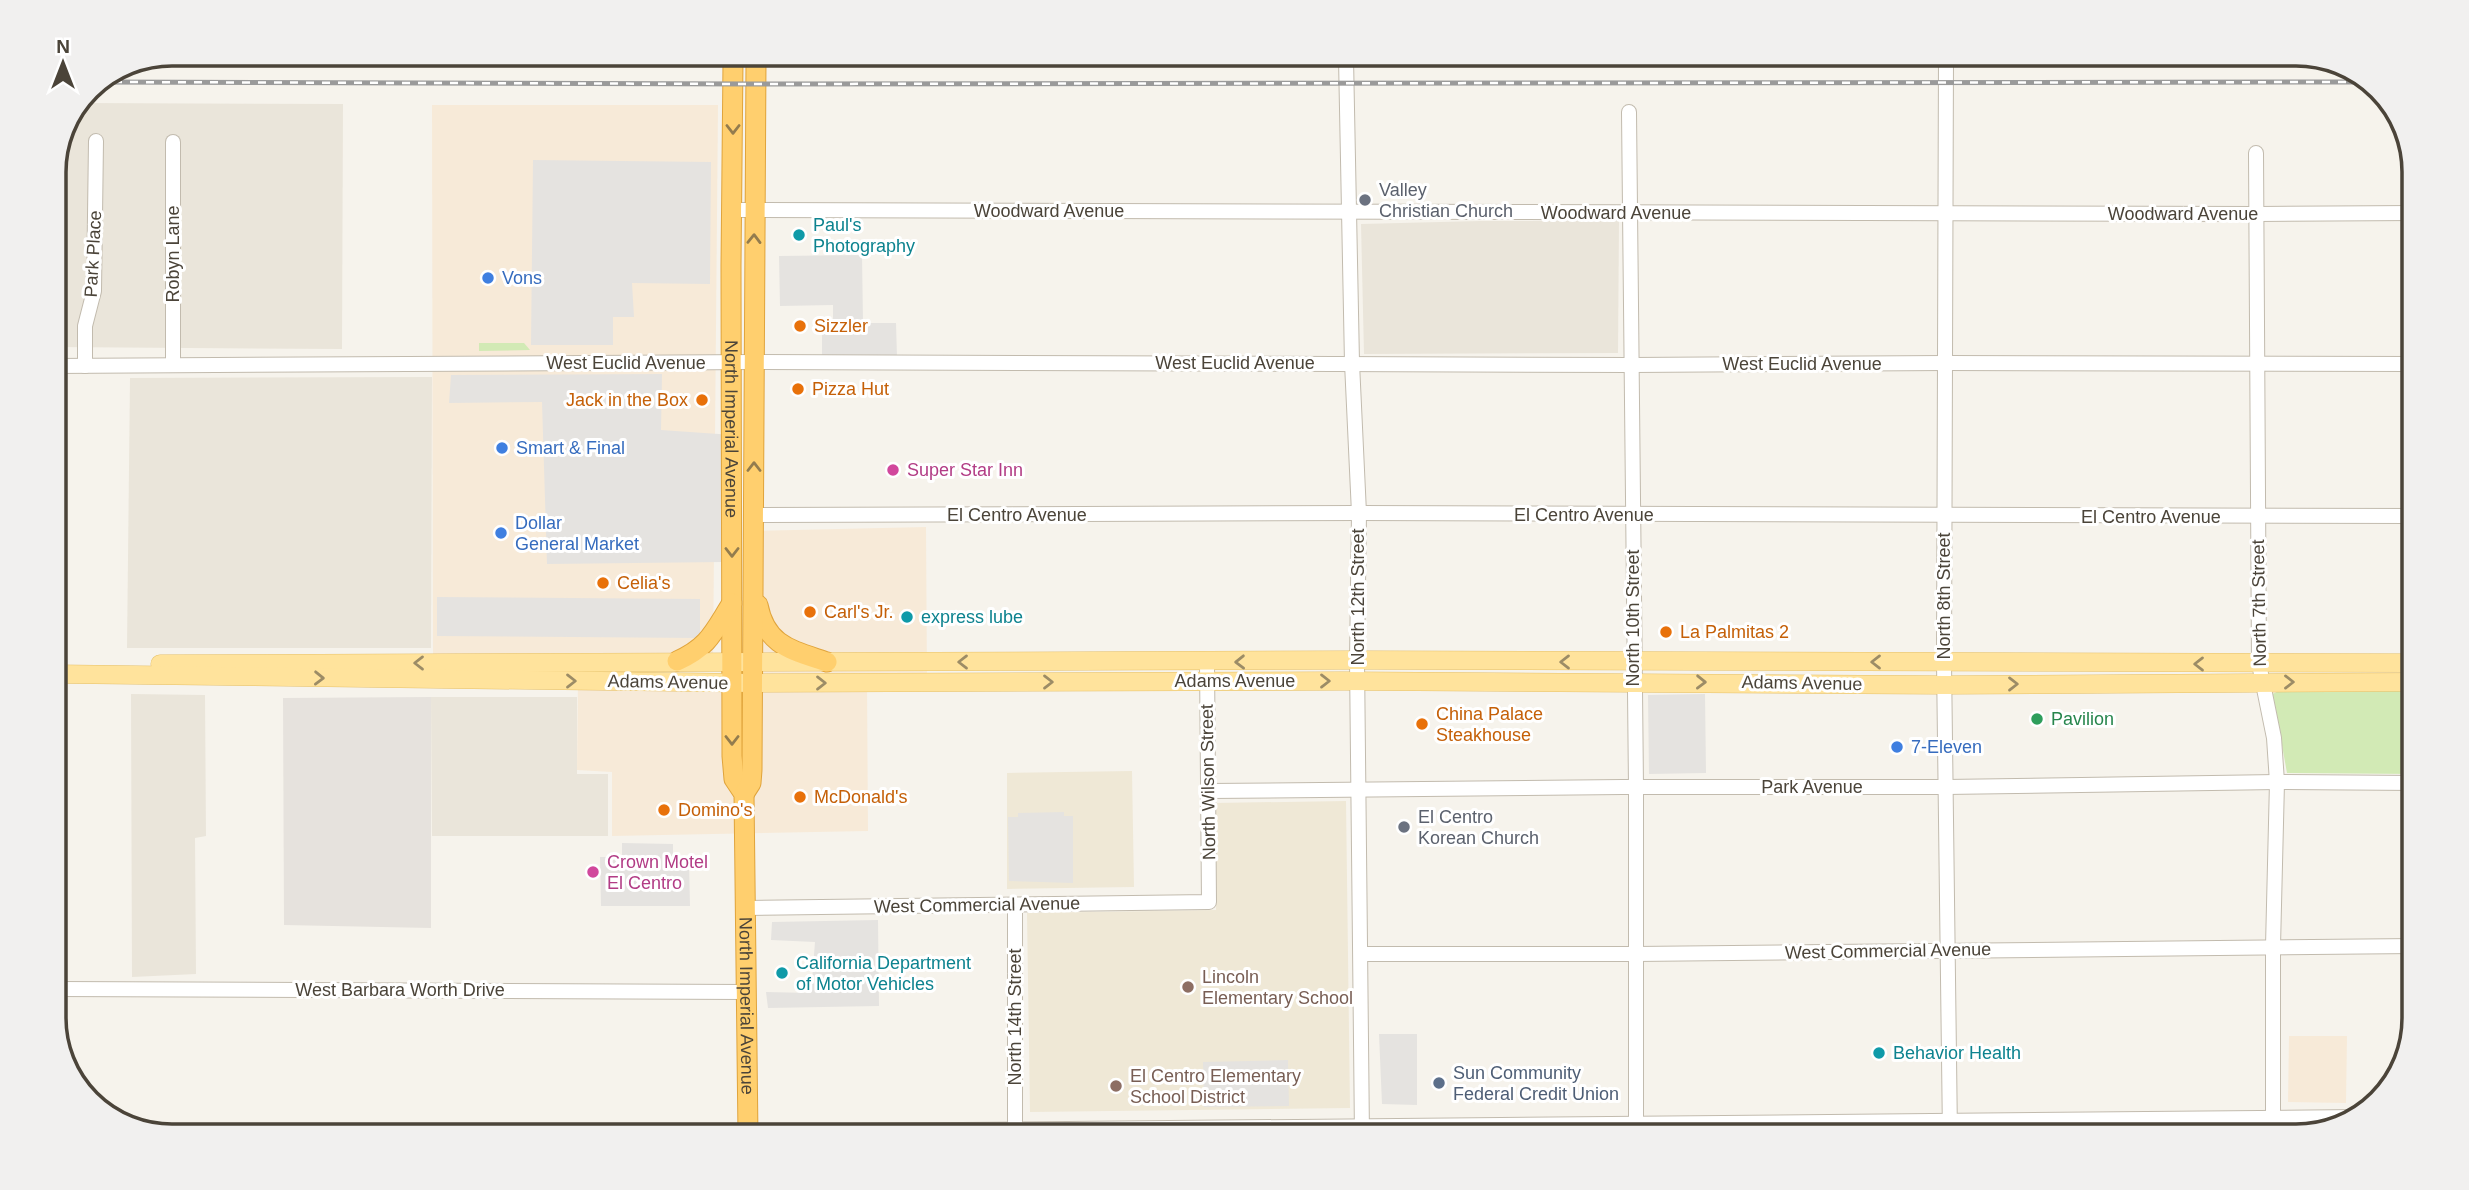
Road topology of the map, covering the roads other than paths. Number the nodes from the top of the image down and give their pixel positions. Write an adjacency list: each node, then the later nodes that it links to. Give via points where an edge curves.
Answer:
1 (733, 66): 9 (highway, North Imperial Avenue, one-way to 9)
2 (756, 66): 10 (highway, North Imperial Avenue)
3 (1346, 66): 11 (street, North 12th Street)
4 (1946, 66): 13 (street, North 8th Street)
5 (1629, 112): 12 (street, North 10th Street)
6 (96, 141): 24 (street, Park Place, via 94,291 85,326)
7 (173, 142): 21 (street, Robyn Lane)
8 (2256, 153): 15 (street, North 7th Street)
9 (733, 210): 10 (street, Woodward Avenue); 17 (highway, North Imperial Avenue)
10 (754, 210): 11 (street, Woodward Avenue); 16 (highway, North Imperial Avenue, one-way to 10)
11 (1349, 211): 12 (street, Woodward Avenue); 18 (street, North 12th Street)
12 (1629, 213): 13 (street, Woodward Avenue); 22 (street, North 10th Street)
13 (1946, 213): 15 (street, Woodward Avenue); 19 (street, North 8th Street)
14 (2402, 213): 15 (street, Woodward Avenue)
15 (2258, 214): 25 (street, North 7th Street)
16 (754, 362): 17 (street, West Euclid Avenue); 18 (street, West Euclid Avenue); 27 (highway, North Imperial Avenue, one-way to 16)
17 (732, 363): 21 (street, West Euclid Avenue); 33 (highway, North Imperial Avenue, one-way to 33)
18 (1352, 363): 22 (street, West Euclid Avenue); 26 (street, North 12th Street)
19 (1945, 363): 22 (street, West Euclid Avenue); 25 (street, West Euclid Avenue); 29 (street, North 8th Street)
20 (2402, 364): 25 (street, West Euclid Avenue)
21 (173, 365): 24 (street, West Euclid Avenue)
22 (1633, 365): 28 (street, North 10th Street)
23 (67, 366): 24 (street, West Euclid Avenue)
24 (85, 366)
25 (2257, 366): 31 (street, North 7th Street)
26 (1359, 513): 27 (street, El Centro Avenue); 28 (street, El Centro Avenue); 34 (street, North 12th Street)
27 (754, 515): 32 (highway, North Imperial Avenue)
28 (1633, 515): 29 (street, El Centro Avenue); 41 (street, North 10th Street)
29 (1945, 515): 31 (street, El Centro Avenue); 42 (street, North 8th Street)
30 (2402, 516): 31 (street, El Centro Avenue)
31 (2258, 517): 48 (street, North 7th Street)
32 (754, 559): 38 (highway, North Imperial Avenue); 39 (highway, via 760,617 768,632 789,649)
33 (733, 602): 35 (highway, via 706,643); 37 (highway, North Imperial Avenue)
34 (1357, 660): 40 (main road, Adams Avenue, one-way to 40); 41 (main road, Adams Avenue, one-way to 34); 50 (street, North 12th Street)
35 (677, 661): 36 (main road, Adams Avenue); 37 (main road, Adams Avenue)
36 (558, 662): 46 (main road, Adams Avenue); 49 (main road, via 545,670 489,671)
37 (732, 662): 38 (main road, Adams Avenue); 54 (highway, North Imperial Avenue)
38 (752, 662): 39 (main road, Adams Avenue); 55 (highway, North Imperial Avenue)
39 (827, 662): 40 (main road, Adams Avenue, one-way to 39)
40 (1207, 662): 52 (street, North Wilson Street)
41 (1633, 662): 42 (main road, Adams Avenue, one-way to 41); 53 (street, North 10th Street)
42 (1944, 662): 48 (main road, Adams Avenue, one-way to 42); 56 (street, North 8th Street)
43 (67, 664): 45 (main road, Adams Avenue)
44 (2402, 664): 48 (main road, Adams Avenue)
45 (128, 669): 46 (main road, Adams Avenue); 47 (main road, Adams Avenue)
46 (447, 671): 49 (main road, Adams Avenue)
47 (67, 673)
48 (2261, 673): 51 (main road, Adams Avenue, one-way to 51); 56 (main road, Adams Avenue, one-way to 48); 57 (street, North 7th Street)
49 (467, 680): 54 (main road, Adams Avenue, one-way to 54)
50 (1358, 681): 52 (main road, Adams Avenue, one-way to 50); 53 (main road, Adams Avenue); 61 (street, North 12th Street)
51 (2402, 681)
52 (1207, 682): 55 (main road, Adams Avenue, one-way to 52); 62 (street, North Wilson Street)
53 (1633, 682): 56 (main road, Adams Avenue, one-way to 56); 59 (street, North 10th Street)
54 (732, 683): 55 (main road, Adams Avenue); 63 (highway, North Imperial Avenue, one-way to 63, via 734,779)
55 (752, 683): 63 (highway, North Imperial Avenue, via 751,783)
56 (1945, 685): 60 (street, North 8th Street)
57 (2277, 782): 58 (street, Park Avenue); 60 (street, Park Avenue); 67 (street, North 7th Street)
58 (2402, 783)
59 (1636, 787): 60 (street, Park Avenue); 61 (street, Park Avenue); 71 (street, North 10th Street)
60 (1946, 787): 69 (street, North 8th Street)
61 (1359, 790): 62 (street, Park Avenue); 70 (street, North 12th Street)
62 (1209, 791): 64 (street, North Wilson Street)
63 (744, 794): 66 (highway, North Imperial Avenue)
64 (1209, 902): 65 (street, West Commercial Avenue)
65 (1015, 905): 66 (street, West Commercial Avenue); 79 (street, North 14th Street)
66 (745, 908): 73 (highway, North Imperial Avenue)
67 (2273, 946): 68 (street, West Commercial Avenue); 69 (street, West Commercial Avenue); 74 (street, North 7th Street)
68 (2402, 946)
69 (1948, 950): 71 (street, West Commercial Avenue); 76 (street, North 8th Street)
70 (1361, 954): 71 (street, West Commercial Avenue); 80 (street, North 12th Street)
71 (1636, 954): 77 (street, North 10th Street)
72 (67, 989): 73 (street, West Barbara Worth Drive)
73 (746, 992): 78 (highway, North Imperial Avenue)
74 (2273, 1117): 75 (street); 76 (street); 83 (street, North 7th Street)
75 (2333, 1117)
76 (1949, 1121): 77 (street); 82 (street, North 8th Street)
77 (1636, 1123): 81 (street)
78 (748, 1124)
79 (1015, 1124)
80 (1362, 1124)
81 (1619, 1124)
82 (1949, 1124)
83 (2273, 1124)

